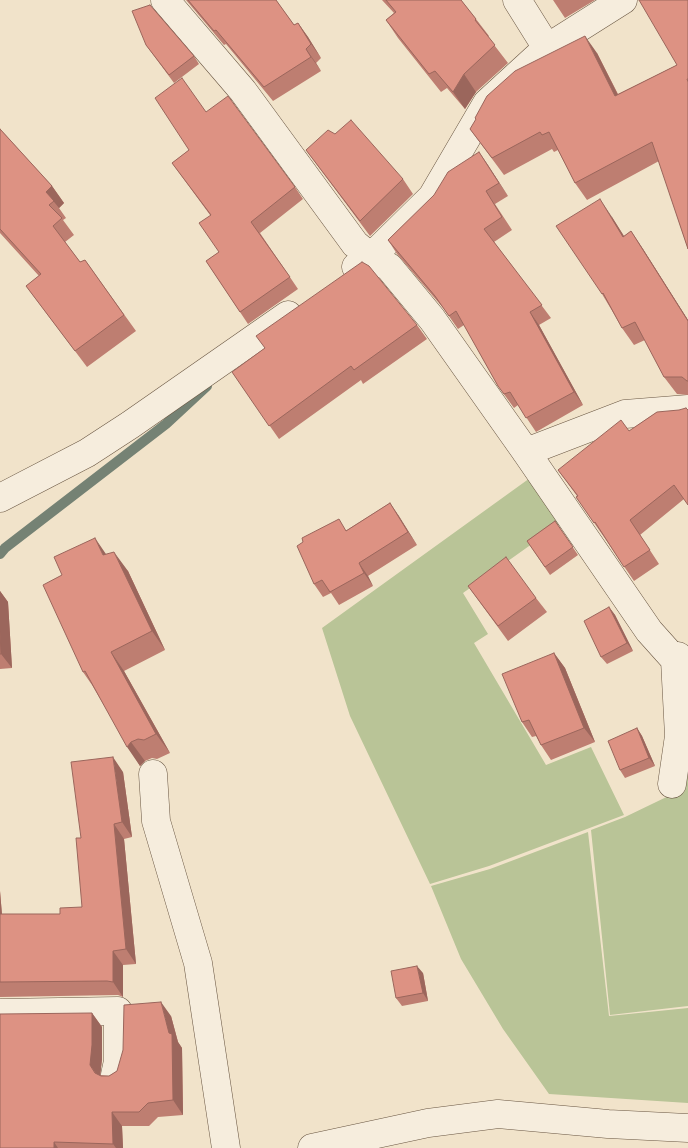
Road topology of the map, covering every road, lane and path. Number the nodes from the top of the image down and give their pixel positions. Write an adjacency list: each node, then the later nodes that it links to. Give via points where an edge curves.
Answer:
1 (165, 0): 5 (street, via 243,91 354,244)
2 (517, 0): 4 (street)
3 (623, 0): 4 (street)
4 (547, 48): 5 (street, via 487,104 432,197)
5 (371, 256): 6 (street); 9 (street, via 389,267 432,319)
6 (339, 279)
7 (307, 301): 10 (street, via 87,453)
8 (688, 409): 9 (street, via 624,414)
9 (526, 452): 11 (street, via 649,631)
10 (0, 498)
11 (684, 661): 13 (street)
12 (153, 774): 17 (street, via 156,822 198,963)
13 (672, 784)
14 (0, 1013): 15 (street, via 118,1011)
15 (115, 1075)
16 (688, 1128): 18 (street, via 498,1114 428,1123)
17 (226, 1148)
18 (312, 1148)

